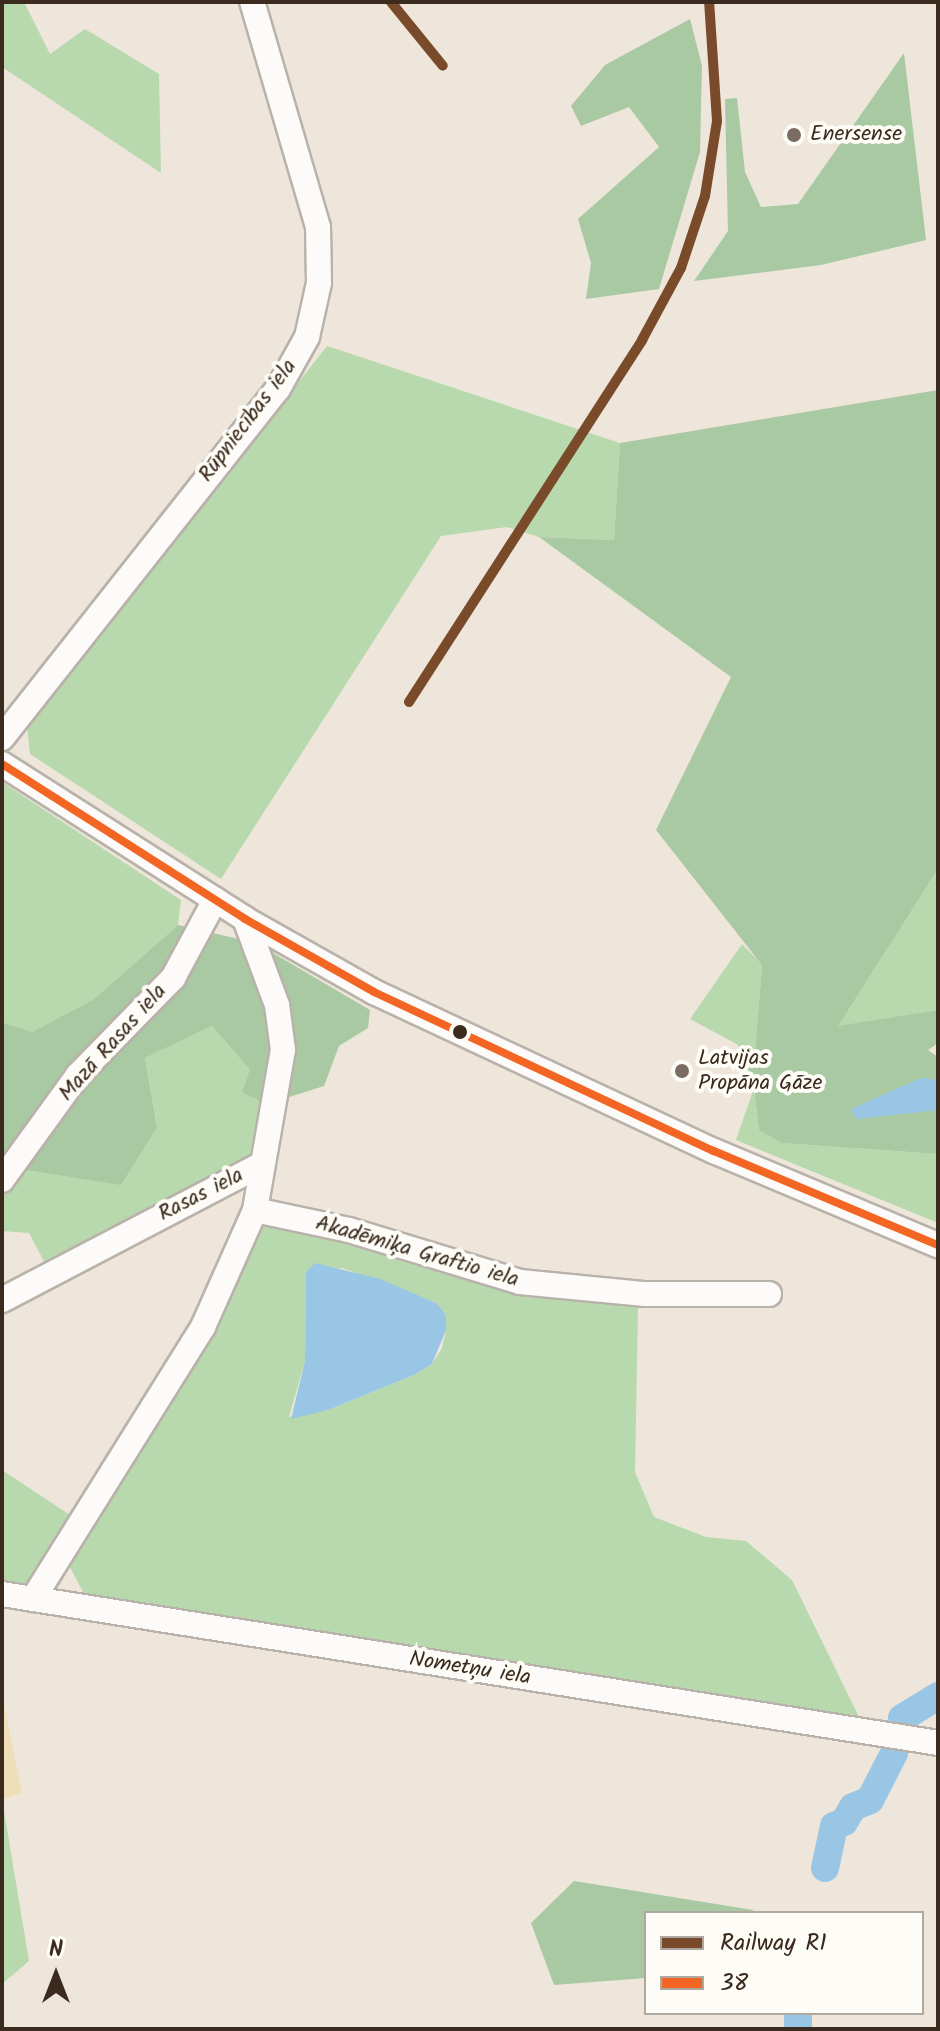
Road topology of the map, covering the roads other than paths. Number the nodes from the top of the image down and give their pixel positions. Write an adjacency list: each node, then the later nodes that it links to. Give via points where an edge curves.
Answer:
1 (252, 2): 2 (street, Rūpniecības iela, via 318,227 319,283 307,337 278,389)
2 (2, 738)
3 (2, 764): 4 (street)
4 (215, 900): 5 (street); 7 (street, Mazā Rasas iela, via 173,978 78,1075)
5 (245, 919): 6 (street, Rasas iela, via 277,1005 283,1050 276,1108); 9 (street, via 374,992 515,1061)
6 (260, 1165): 8 (street); 11 (street, Rasas iela)
7 (2, 1180)
8 (255, 1210): 10 (street, Akadēmiķa Graftio iela, via 349,1230 520,1282 645,1294); 13 (street, via 203,1327)
9 (938, 1245)
10 (769, 1294)
11 (2, 1300)
12 (2, 1594): 13 (street, Nometņu iela)
13 (33, 1599): 14 (street, Nometņu iela)
14 (938, 1743)

